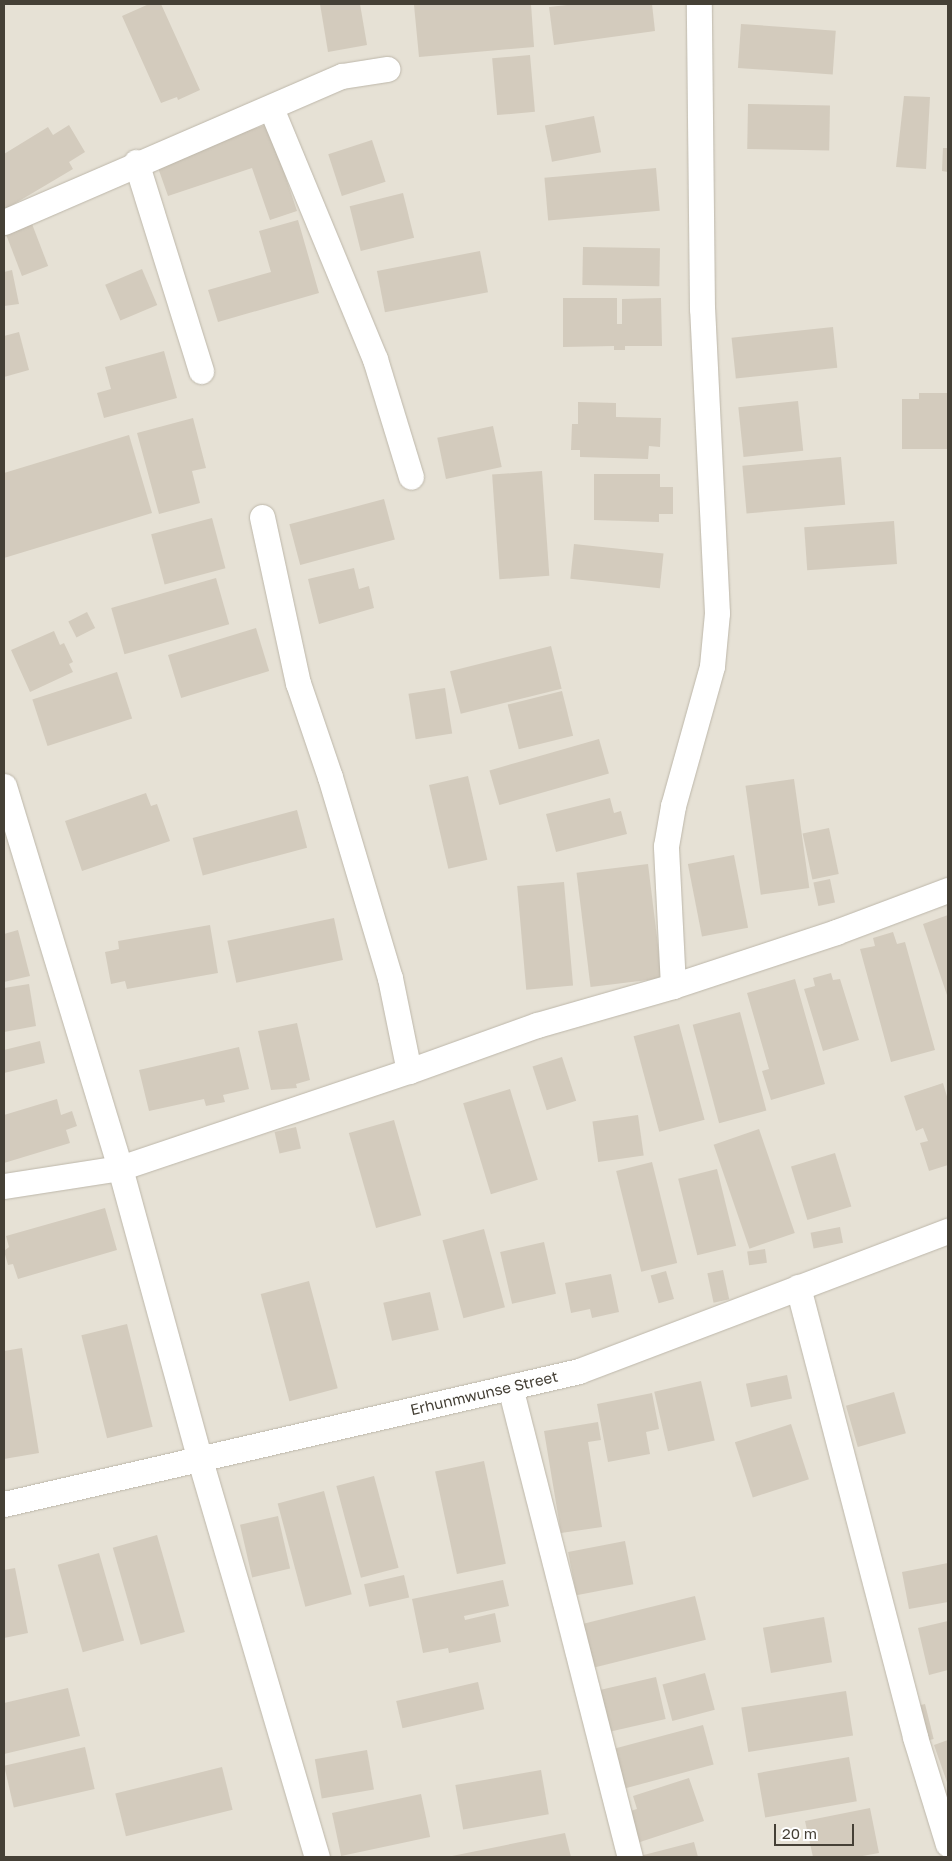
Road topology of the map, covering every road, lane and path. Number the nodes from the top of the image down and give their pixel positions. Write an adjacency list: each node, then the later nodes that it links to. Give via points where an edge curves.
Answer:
1 (699, 4): 11 (street, via 702,309 717,613 712,666 673,806 666,846)
2 (387, 69): 3 (street, via 342,76)
3 (271, 108): 4 (street); 7 (street, via 375,359)
4 (136, 162): 5 (street); 6 (street)
5 (4, 222)
6 (201, 371)
7 (411, 476)
8 (262, 517): 12 (street, via 298,683 330,777 390,978)
9 (4, 786): 13 (street)
10 (948, 890): 11 (street, via 836,932)
11 (673, 986): 12 (street, via 537,1025)
12 (409, 1071): 13 (street)
13 (120, 1168): 14 (street); 18 (street)
14 (4, 1186)
15 (948, 1231): 16 (street, Erhunmwunse Street)
16 (798, 1287): 17 (street, Erhunmwunse Street, via 579,1371); 20 (street, via 915,1737)
17 (510, 1387): 18 (street, Erhunmwunse Street); 22 (street)
18 (200, 1460): 19 (street, Erhunmwunse Street); 21 (street)
19 (4, 1504)
20 (948, 1844)
21 (317, 1857)
22 (630, 1857)

